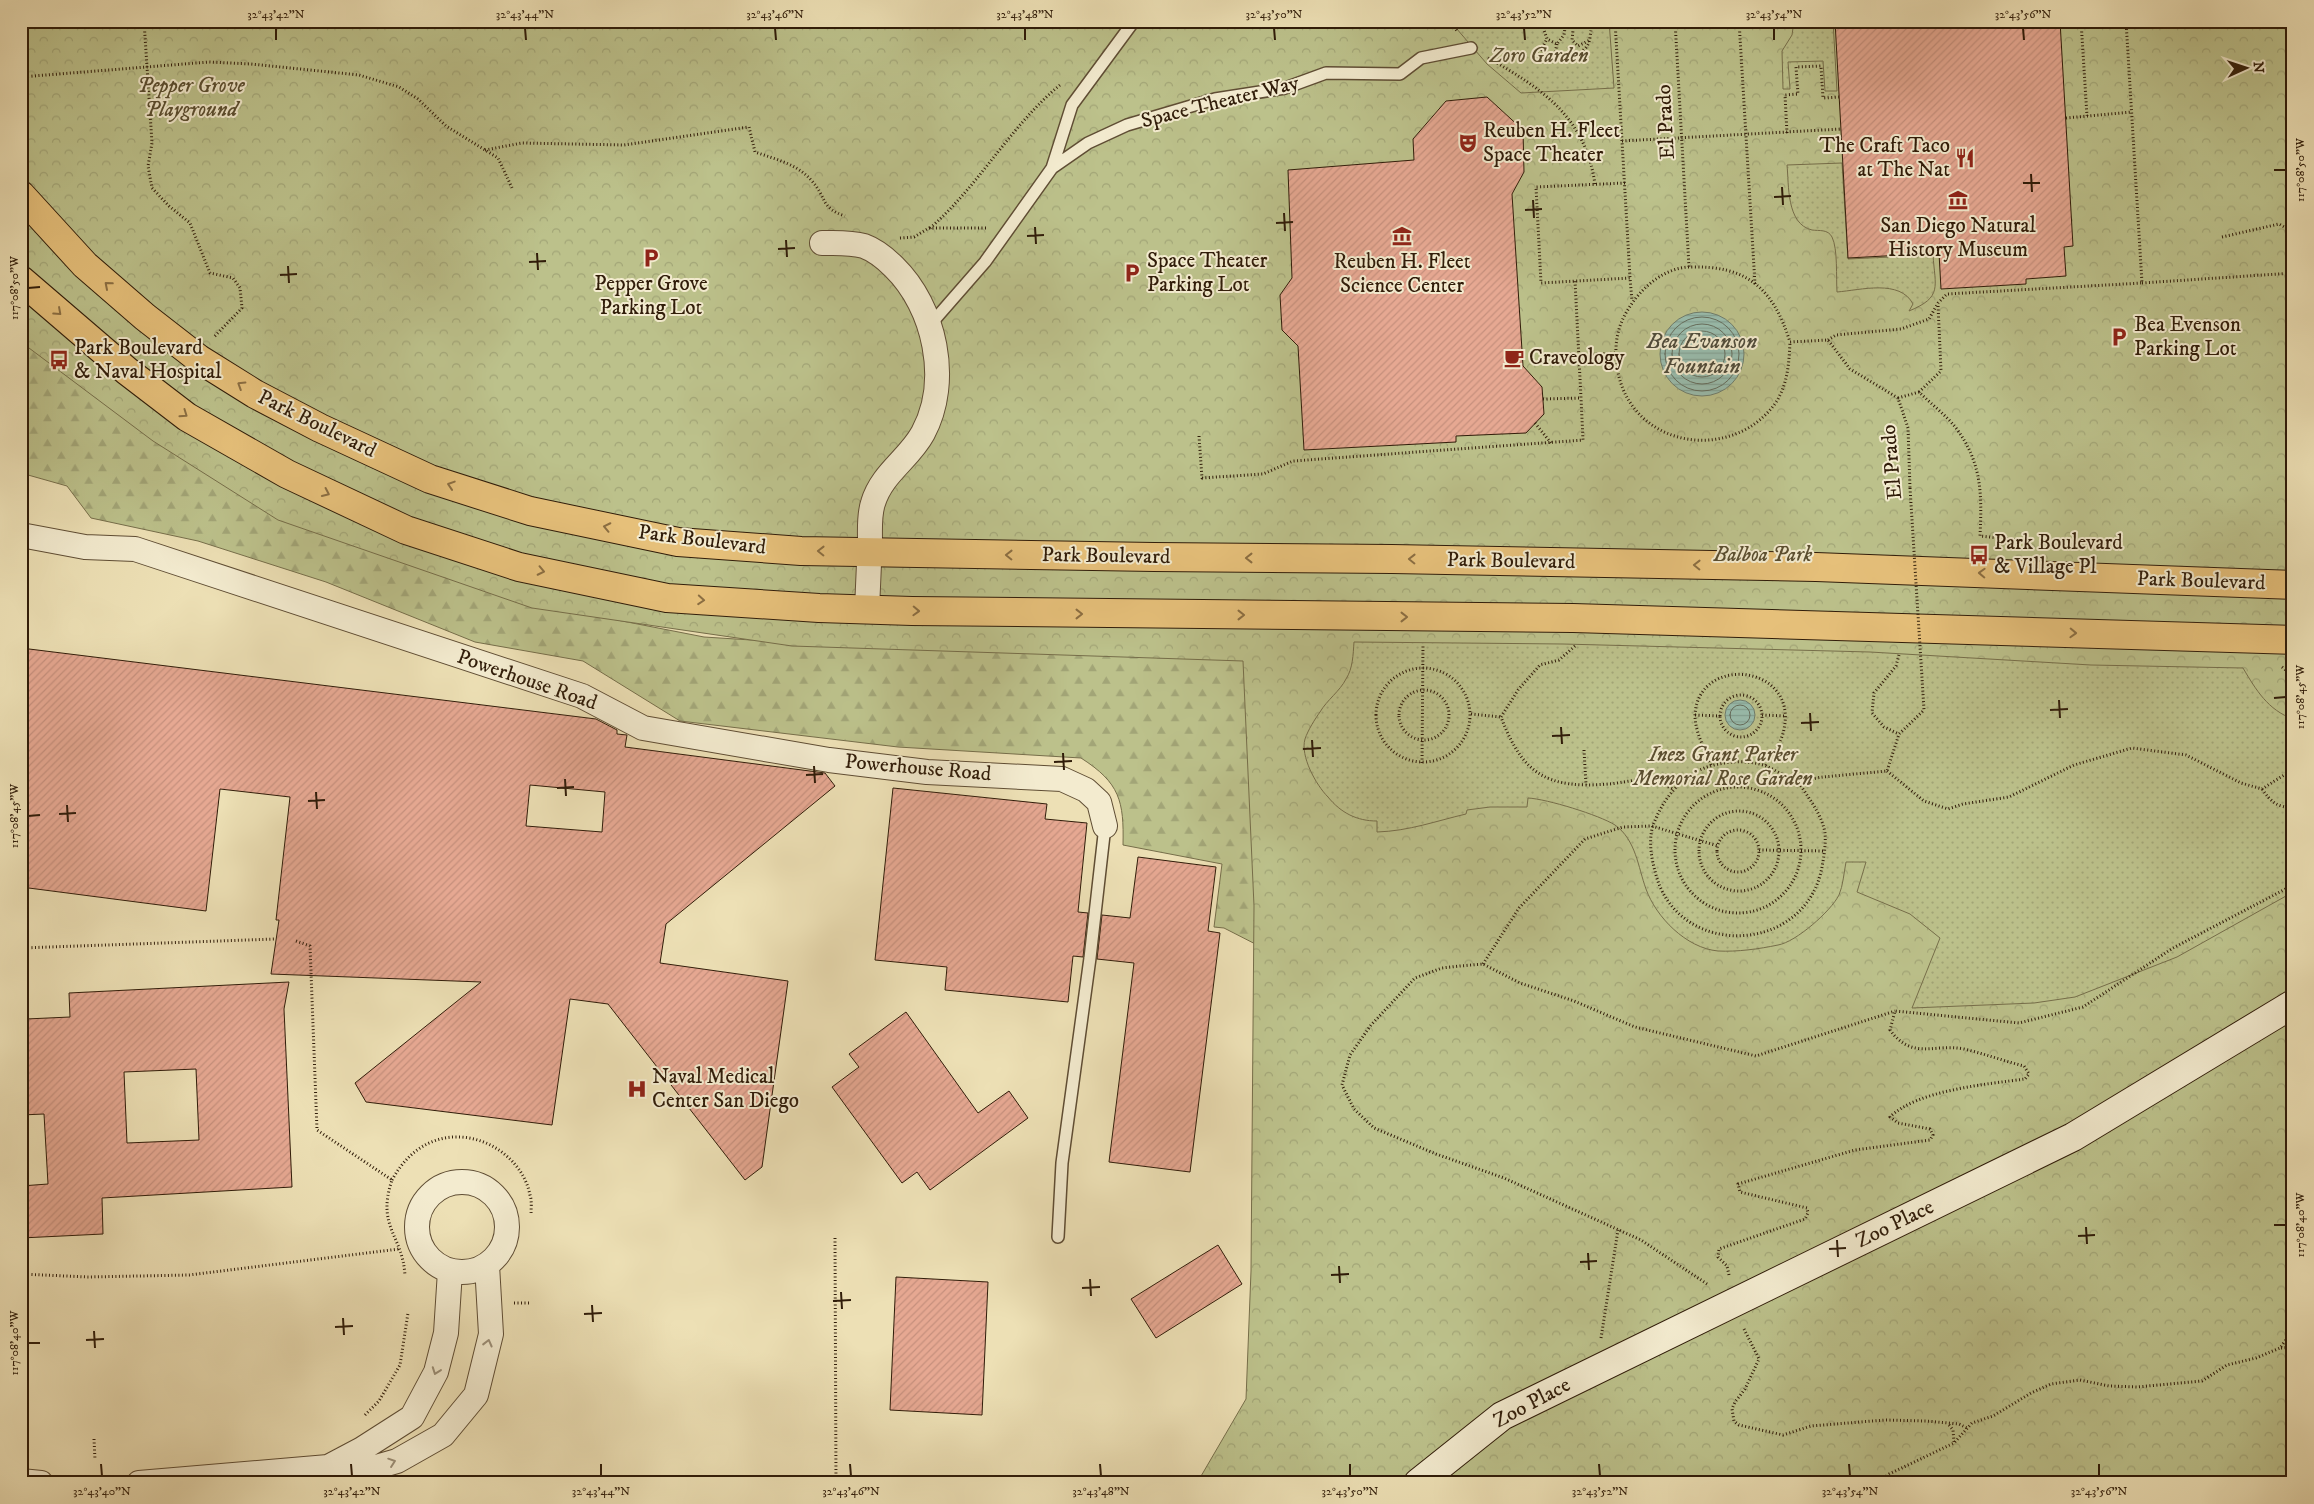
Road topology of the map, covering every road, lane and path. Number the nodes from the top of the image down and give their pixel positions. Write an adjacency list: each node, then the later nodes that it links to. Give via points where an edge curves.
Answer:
1 (144, 21): 17 (path)
2 (1134, 21): 18 (lane)
3 (1542, 21): 12 (path)
4 (1566, 21): 14 (path, via 1564,35)
5 (1574, 21): 13 (path, via 1572,40 1578,46)
6 (1594, 21): 13 (path)
7 (1615, 21): 28 (path)
8 (1675, 21): 27 (path, El Prado)
9 (1739, 21): 26 (path)
10 (2081, 21): 22 (path)
11 (2126, 21): 21 (path)
12 (1547, 40): 14 (path); 16 (path)
13 (1590, 40): 14 (path, via 1584,51 1565,60 1556,53)
14 (1557, 44)
15 (1471, 48): 30 (lane, Space Theater Way, via 1421,58 1400,74 1326,73 1284,88 1215,99 1127,125 1088,142); 32 (path, via 1530,82 1555,102 1576,128 1592,162)
16 (1539, 54)
17 (146, 68): 19 (path); 29 (path, via 218,62 359,75 399,87 418,99 446,126); 52 (path, via 152,143 148,166 152,188 190,223 210,272 232,278 240,288 242,308)
18 (1098, 68): 30 (lane, via 1072,105); 36 (path, via 1080,68 1038,103 983,173)
19 (21, 77)
20 (1839, 98): 25 (path, via 1823,98 1821,66 1796,67 1798,94 1785,95)
21 (2132, 112): 22 (path); 47 (path)
22 (2087, 116): 23 (path)
23 (2066, 118)
24 (1841, 129): 25 (path)
25 (1787, 133): 26 (path)
26 (1746, 135): 27 (path); 48 (path)
27 (1681, 139): 28 (path); 42 (path, El Prado)
28 (1622, 141): 31 (path)
29 (485, 150): 33 (path, via 498,158); 35 (path, via 522,143 624,145 749,127 755,152 792,165 811,180 831,211)
30 (1052, 168): 37 (lane, Space Theater Way)
31 (1625, 183): 32 (path); 44 (path)
32 (1595, 184): 46 (path, via 1536,188 1541,282)
33 (513, 190)
34 (22, 199): 66 (main road, Park Boulevard, one-way to 34, via 801,551 678,542 530,511 430,479 320,428 255,394 200,359 85,265)
35 (848, 217)
36 (929, 228): 37 (path); 39 (path, via 914,237)
37 (1010, 228): 51 (lane, Space Theater Way)
38 (2293, 232): 40 (path, via 2279,224)
39 (891, 235)
40 (2222, 237)
41 (822, 243): 51 (street, via 864,246 888,261 910,285)
42 (1689, 267): 48 (path, via 1713,266 1741,274); 49 (path, via 1658,278)
43 (2293, 273): 47 (path)
44 (1630, 278): 46 (path); 49 (path)
45 (21, 280): 68 (main road, one-way to 68, via 127,371 187,416 287,474 406,530 519,567 667,598)
46 (1575, 281): 56 (path)
47 (2142, 283): 50 (path, via 1947,294)
48 (1756, 284): 54 (path, via 1781,314)
49 (1632, 303): 55 (path, via 1621,321)
50 (1938, 303): 53 (path, via 1929,319 1901,329 1836,335); 57 (path, via 1941,371)
51 (930, 325): 66 (street, via 937,362 936,387 928,420 917,442 889,472 877,491 871,514)
52 (212, 339)
53 (1828, 340): 54 (path); 59 (path, El Prado, via 1850,369)
54 (1790, 342): 55 (path, via 1789,371 1778,398 1760,421 1735,436 1706,442 1677,438 1651,425 1630,404 1618,378)
55 (1615, 354): 56 (path)
56 (1578, 355): 58 (path)
57 (1919, 392): 59 (path); 65 (path, via 1955,427 1975,462 1982,494 1980,536)
58 (1581, 398): 60 (path); 63 (path, via 1582,440)
59 (1898, 398): 83 (path, El Prado, bridge, via 1908,428 1924,710)
60 (1543, 399)
61 (1535, 423): 63 (path)
62 (1199, 436): 63 (path, via 1202,478 1263,474 1293,461)
63 (1551, 443)
64 (21, 535): 96 (street, Powerhouse Road, via 85,547 135,549 582,696 643,728 828,760 927,772 1062,779 1086,790 1099,802)
65 (2028, 541)
66 (869, 552): 67 (main road, Park Boulevard, one-way to 66, via 1796,567); 68 (street)
67 (2293, 585)
68 (867, 609): 69 (main road, one-way to 69, via 1572,618)
69 (2293, 640)
70 (1580, 641): 82 (path, via 1559,660 1540,666 1518,690)
71 (1423, 642): 74 (path)
72 (1900, 650): 83 (path, via 1896,666 1874,693 1872,713 1884,727)
73 (2280, 666): 75 (path)
74 (1423, 668): 76 (path); 77 (path, via 1450,676 1464,693); 86 (path, via 1407,670 1392,678 1376,706 1376,723 1381,739 1392,752 1406,760)
75 (2293, 676)
76 (1423, 690): 84 (path); 84 (path, via 1402,702 1399,718 1407,733); 84 (path, via 1431,691 1444,700 1448,716 1447,724 1437,736)
77 (1471, 714): 82 (path); 86 (path, via 1469,729 1462,743 1451,754 1437,761)
78 (1695, 715): 80 (path); 81 (path, via 1704,692 1713,682 1739,673 1753,675 1776,690); 87 (path, via 1697,732)
79 (1762, 715): 80 (path, via 1757,702 1744,695 1736,695 1724,702); 80 (path, via 1758,728 1742,737 1729,733); 81 (path)
80 (1720, 716)
81 (1786, 716): 88 (path, via 1784,730)
82 (1501, 717): 92 (path, via 1512,745 1531,768 1549,780)
83 (1900, 734): 90 (path)
84 (1422, 740): 86 (path)
85 (1584, 750): 92 (path)
86 (1422, 763)
87 (1712, 766): 88 (path, via 1734,762); 93 (path, via 1691,775)
88 (1766, 766): 91 (path)
89 (2293, 770): 94 (path)
90 (1887, 771): 91 (path); 94 (path, via 1924,801 1948,809 2009,797 2074,765 2132,748 2186,755 2241,783)
91 (1797, 780): 104 (path, via 1816,810 1825,832)
92 (1586, 785): 93 (path, via 1651,780)
93 (1673, 789): 97 (path)
94 (2262, 789): 95 (path, via 2271,802)
95 (2293, 808)
96 (1105, 826): 115 (lane, via 1062,1163)
97 (1652, 826): 98 (path); 104 (path, via 1651,856 1657,882 1669,903 1690,923 1713,934 1738,938 1764,933 1789,921 1808,903 1820,881); 109 (path, via 1623,828 1585,839 1519,908)
98 (1677, 834): 99 (path); 103 (path, via 1685,816 1704,797 1736,787 1756,789 1774,798 1788,812 1798,830); 103 (path, via 1675,854 1679,873 1689,890 1703,903 1721,911 1740,914 1759,910 1776,901 1790,887)
99 (1700, 840): 100 (path); 102 (path, via 1713,819 1725,812 1738,810 1763,818 1778,839); 102 (path, via 1698,855 1702,868 1720,887 1733,891 1747,891 1770,878 1777,866)
100 (1718, 846): 101 (path, via 1729,832 1743,830 1754,837); 101 (path, via 1719,862 1737,873 1756,864)
101 (1760, 850): 102 (path)
102 (1779, 850): 103 (path)
103 (1801, 851): 104 (path)
104 (1825, 852)
105 (2293, 885): 111 (path, via 2173,948 2083,1007 2019,1023)
106 (276, 939): 108 (path)
107 (296, 941): 112 (path, via 310,946 317,1130)
108 (21, 948)
109 (1483, 964): 111 (path, via 1520,983 1635,1027 1756,1056); 114 (path, via 1442,968 1415,978 1371,1025 1350,1055 1342,1085 1354,1109 1374,1128 1504,1178)
110 (2293, 1004): 122 (main road, Zoo Place, via 2072,1137)
111 (1895, 1011): 122 (path, via 1890,1030 1898,1041 1917,1050 1962,1049 2024,1066 2029,1074 2024,1079 1966,1086 1922,1099 1897,1110 1890,1117 1898,1123 1930,1129 1933,1135 1930,1140 1855,1150 1738,1184 1740,1192 1807,1208 1808,1213 1805,1219 1719,1249 1718,1257 1727,1266)
112 (392, 1180): 113 (path, via 399,1167 420,1148 435,1140 472,1138 490,1143 519,1170 530,1194); 117 (path, via 386,1197 388,1224)
113 (532, 1214)
114 (1618, 1230): 122 (path, via 1641,1240); 127 (path)
115 (1058, 1237)
116 (835, 1238): 140 (path)
117 (399, 1249): 120 (path, via 189,1274 88,1277); 121 (path)
118 (487, 1265): 119 (street, via 473,1271); 119 (street, via 498,1254 506,1235 507,1219 491,1192 476,1184 460,1181 445,1184 432,1192 422,1205 417,1220 418,1239 425,1254 436,1265); 136 (street, one-way to 118, via 366,1470 398,1461 443,1435 476,1395 491,1334)
119 (450, 1271): 136 (street, one-way to 136, via 446,1332 436,1372 412,1417)
120 (21, 1274)
121 (405, 1276)
122 (1735, 1302): 131 (path, via 1759,1359 1732,1409 1734,1422 1739,1425 1782,1435 1811,1426 1898,1419); 141 (main road, Zoo Place, via 1502,1416)
123 (511, 1303): 124 (path)
124 (531, 1303)
125 (408, 1313): 130 (path, via 400,1365 380,1401)
126 (2293, 1330): 129 (path)
127 (1600, 1343)
128 (2293, 1347): 129 (path)
129 (2280, 1348): 132 (path, via 2227,1365 2202,1381 2188,1384 2109,1386 2080,1380 2058,1381)
130 (364, 1418)
131 (1949, 1425): 132 (path, via 1960,1424); 134 (path, via 1953,1430)
132 (1967, 1428): 134 (path)
133 (94, 1439): 135 (path)
134 (1954, 1443): 142 (path, via 1889,1474)
135 (95, 1460)
136 (328, 1467): 139 (street)
137 (21, 1481): 138 (street)
138 (41, 1483)
139 (139, 1483)
140 (836, 1483)
141 (1418, 1483)
142 (1878, 1483)

